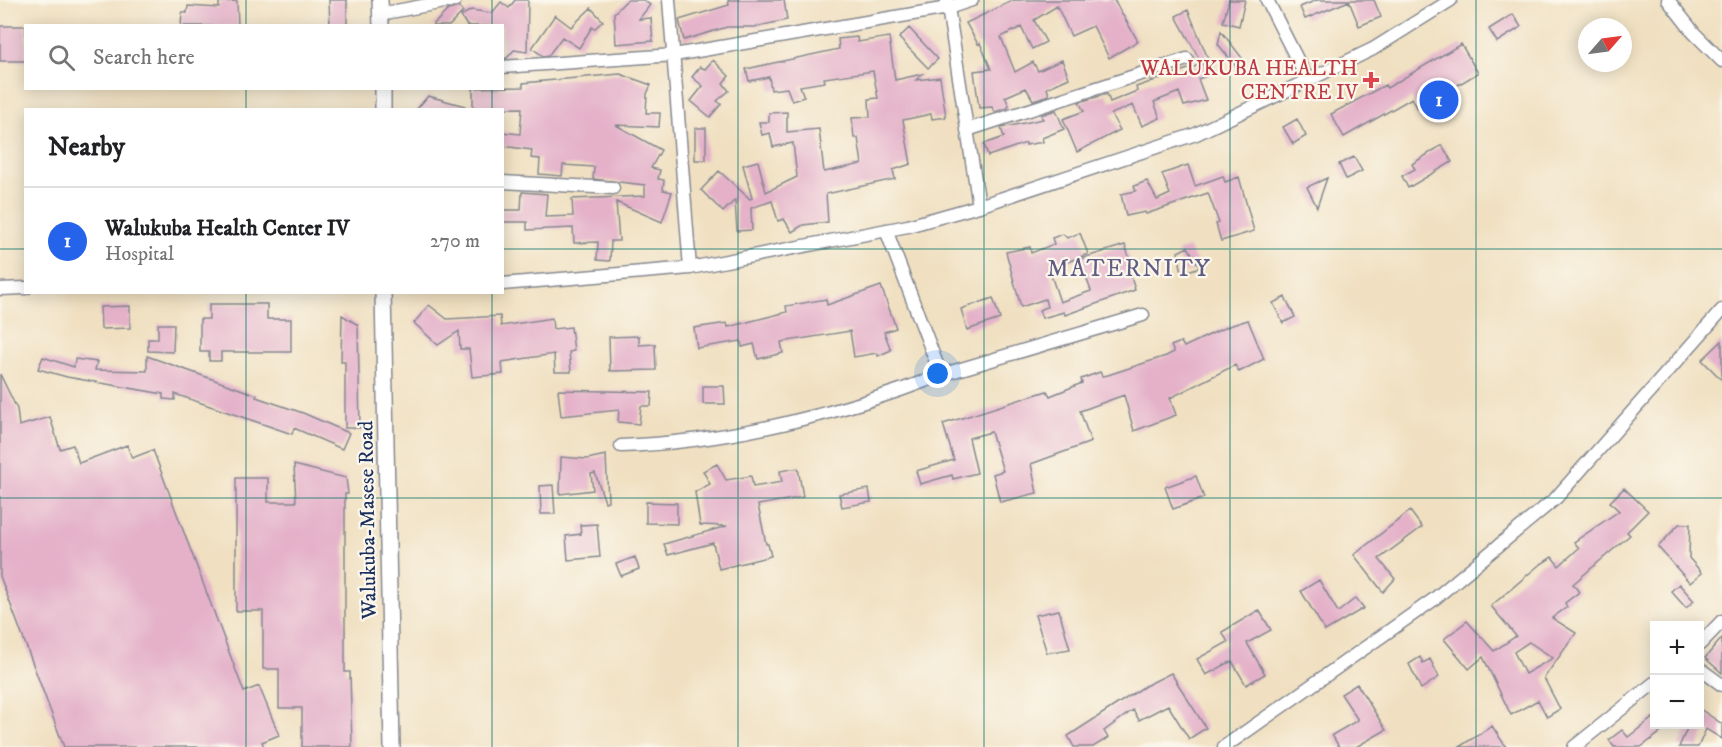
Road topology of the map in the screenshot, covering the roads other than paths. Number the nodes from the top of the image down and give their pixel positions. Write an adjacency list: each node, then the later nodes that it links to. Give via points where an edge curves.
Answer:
1 (455, 0): 8 (street)
2 (669, 0): 9 (street)
3 (972, 0): 7 (street)
4 (1267, 0): 13 (street)
5 (1451, 0): 13 (street, via 1372,49)
6 (1668, 0): 11 (street)
7 (948, 4): 9 (street); 16 (street)
8 (380, 13)
9 (674, 55): 12 (street); 21 (street)
10 (1187, 59): 16 (street)
11 (1722, 61)
12 (504, 67)
13 (1308, 81): 19 (street, via 1196,134)
14 (383, 90): 15 (street)
15 (383, 108)
16 (967, 130): 19 (street)
17 (504, 182): 18 (street)
18 (613, 188)
19 (978, 206): 20 (street)
20 (886, 230): 21 (street); 28 (street)
21 (690, 268): 22 (street)
22 (504, 284)
23 (24, 288): 24 (street)
24 (0, 289)
25 (383, 294): 35 (street, Walukuba-Masese Road)
26 (1722, 309): 36 (street, via 1556,498 1433,600)
27 (1143, 315): 28 (street)
28 (941, 375): 29 (street, via 836,411 714,436)
29 (621, 446)
30 (1722, 621): 31 (street)
31 (1704, 640)
32 (1704, 672): 34 (street)
33 (1650, 686): 37 (street)
34 (1722, 686)
35 (392, 747)
36 (1224, 747)
37 (1574, 747)

